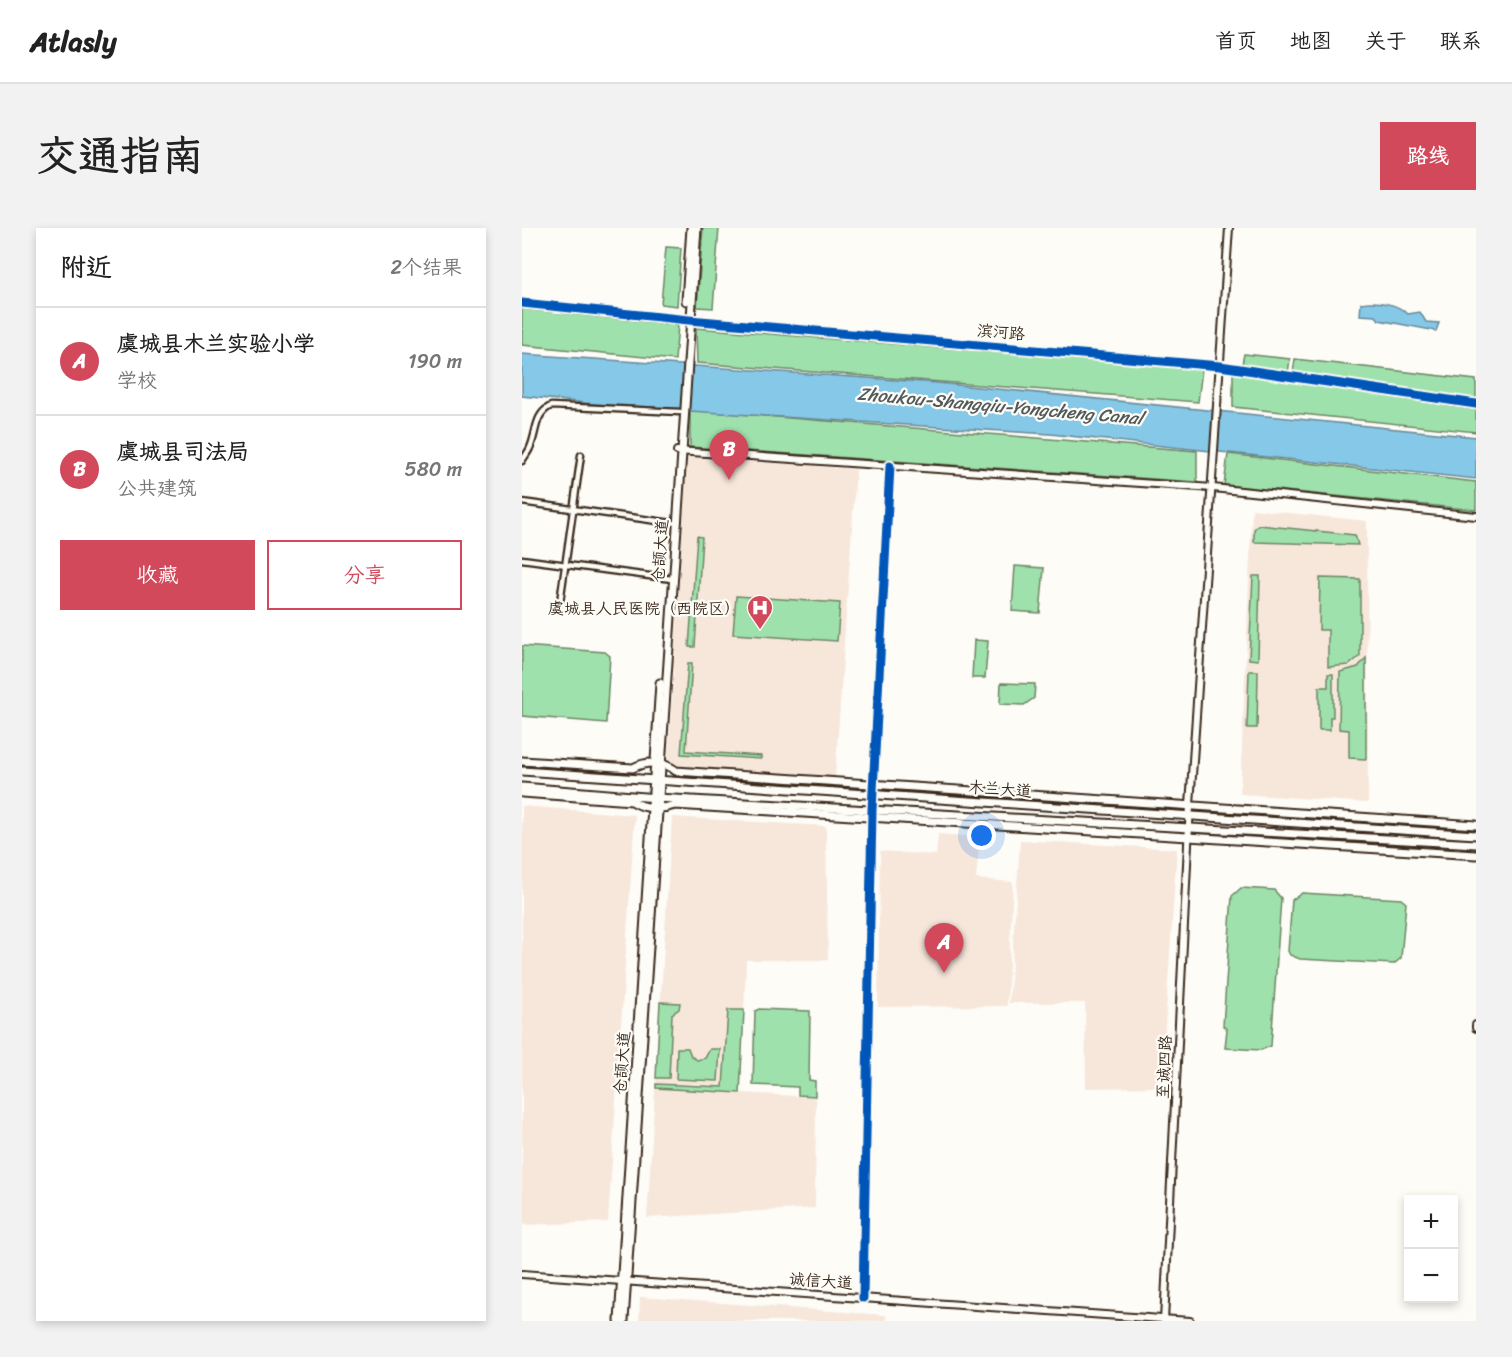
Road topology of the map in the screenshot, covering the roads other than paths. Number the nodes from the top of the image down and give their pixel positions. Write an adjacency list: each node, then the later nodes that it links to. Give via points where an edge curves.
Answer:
1 (691, 228): 5 (main road)
2 (697, 228): 5 (main road)
3 (1229, 228): 6 (street, 至诚四路)
4 (522, 303): 5 (street, 滨河路)
5 (687, 320): 6 (street, 滨河路); 8 (main road, 仓颉大道)
6 (1220, 366): 7 (street, 滨河路); 13 (street, 至诚四路)
7 (1476, 404)
8 (681, 412): 9 (main road, 仓颉大道); 11 (street, via 551,406 539,416)
9 (679, 451): 12 (street); 17 (main road, 仓颉大道); 20 (main road, 仓颉大道)
10 (581, 455): 15 (street)
11 (522, 461)
12 (890, 466): 13 (street); 26 (street)
13 (1213, 488): 16 (street); 31 (street, 至诚四路)
14 (522, 502): 15 (street)
15 (573, 509): 17 (street); 19 (street)
16 (1476, 516)
17 (672, 523): 20 (main road, 仓颉大道)
18 (522, 559): 19 (street)
19 (565, 565): 20 (street); 21 (street)
20 (670, 578): 23 (main road, 仓颉大道)
21 (560, 602)
22 (522, 761): 23 (main road, via 633,768 643,763)
23 (657, 764): 25 (main road, 仓颉大道); 26 (main road, via 669,765 676,771)
24 (522, 771): 25 (main road, 木兰大道)
25 (656, 779): 29 (main road, 木兰大道); 30 (main road, 仓颉大道)
26 (874, 783): 29 (street); 31 (main road)
27 (522, 787): 30 (main road, 木兰大道)
28 (522, 793): 32 (main road, via 632,801)
29 (874, 794): 33 (street); 34 (main road, 木兰大道)
30 (655, 798): 32 (main road, 仓颉大道); 33 (main road, 木兰大道)
31 (1190, 805): 34 (street, 至诚四路); 35 (main road)
32 (654, 808): 33 (main road, via 675,805); 42 (main road, 仓颉大道)
33 (872, 813): 36 (main road, 木兰大道); 38 (main road); 43 (street)
34 (1190, 814): 36 (street, 至诚四路); 37 (main road, 木兰大道)
35 (1476, 825)
36 (1190, 828): 38 (street, 至诚四路); 39 (main road, 木兰大道)
37 (1476, 835)
38 (1190, 838): 40 (main road); 44 (street, 至诚四路)
39 (1476, 844)
40 (1476, 855)
41 (522, 1274): 42 (street, 诚信大道)
42 (624, 1281): 43 (street, 诚信大道); 45 (main road, 仓颉大道); 46 (main road, 仓颉大道)
43 (863, 1298): 44 (street, 诚信大道)
44 (1165, 1320): 47 (street, 诚信大道)
45 (619, 1321)
46 (624, 1321)
47 (1190, 1321)

